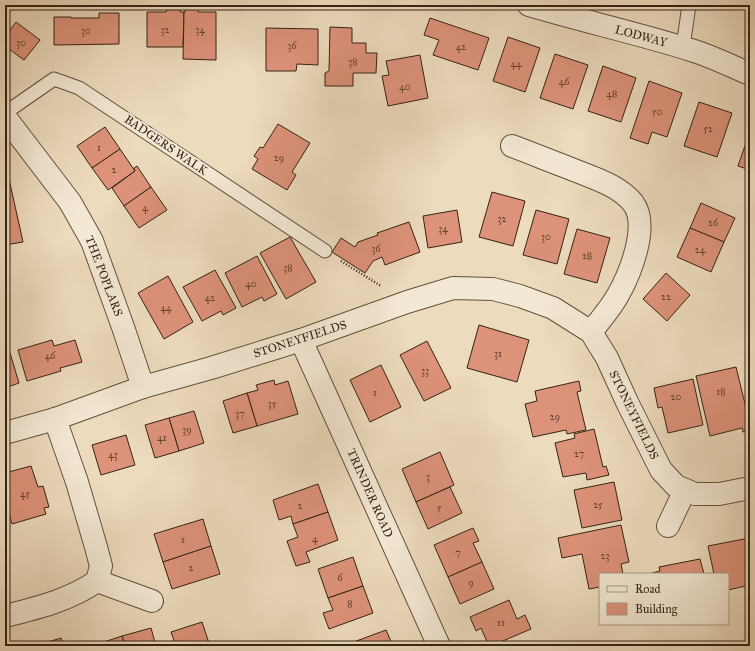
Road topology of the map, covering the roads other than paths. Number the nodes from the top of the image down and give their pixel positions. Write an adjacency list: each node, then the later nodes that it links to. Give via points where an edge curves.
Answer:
1 (529, 5): 3 (street, LODWAY)
2 (689, 5): 4 (lane)
3 (579, 12): 4 (street, LODWAY)
4 (683, 48): 5 (street, LODWAY)
5 (750, 74)
6 (5, 113): 9 (lane, BADGERS WALK, via 54,79 79,88)
7 (5, 117): 12 (street, THE POPLARS, via 70,202 92,241)
8 (512, 146): 10 (street, via 596,179 620,191 633,204 639,220 638,242 631,267 617,296)
9 (325, 251)
10 (591, 332): 11 (street, STONEYFIELDS, via 553,308 520,296 493,289 453,288); 16 (street, STONEYFIELDS, via 607,358 661,470 676,486)
11 (301, 340): 12 (street, STONEYFIELDS); 21 (street, TRINDER ROAD)
12 (143, 387): 13 (street, STONEYFIELDS)
13 (54, 419): 14 (street, STONEYFIELDS); 18 (street, via 77,482 96,547 101,566)
14 (5, 434)
15 (750, 488): 16 (street, STONEYFIELDS, via 720,494 695,494)
16 (685, 490): 17 (street)
17 (668, 526)
18 (97, 582): 19 (street); 20 (street, via 83,591)
19 (152, 601)
20 (5, 616)
21 (439, 646)

